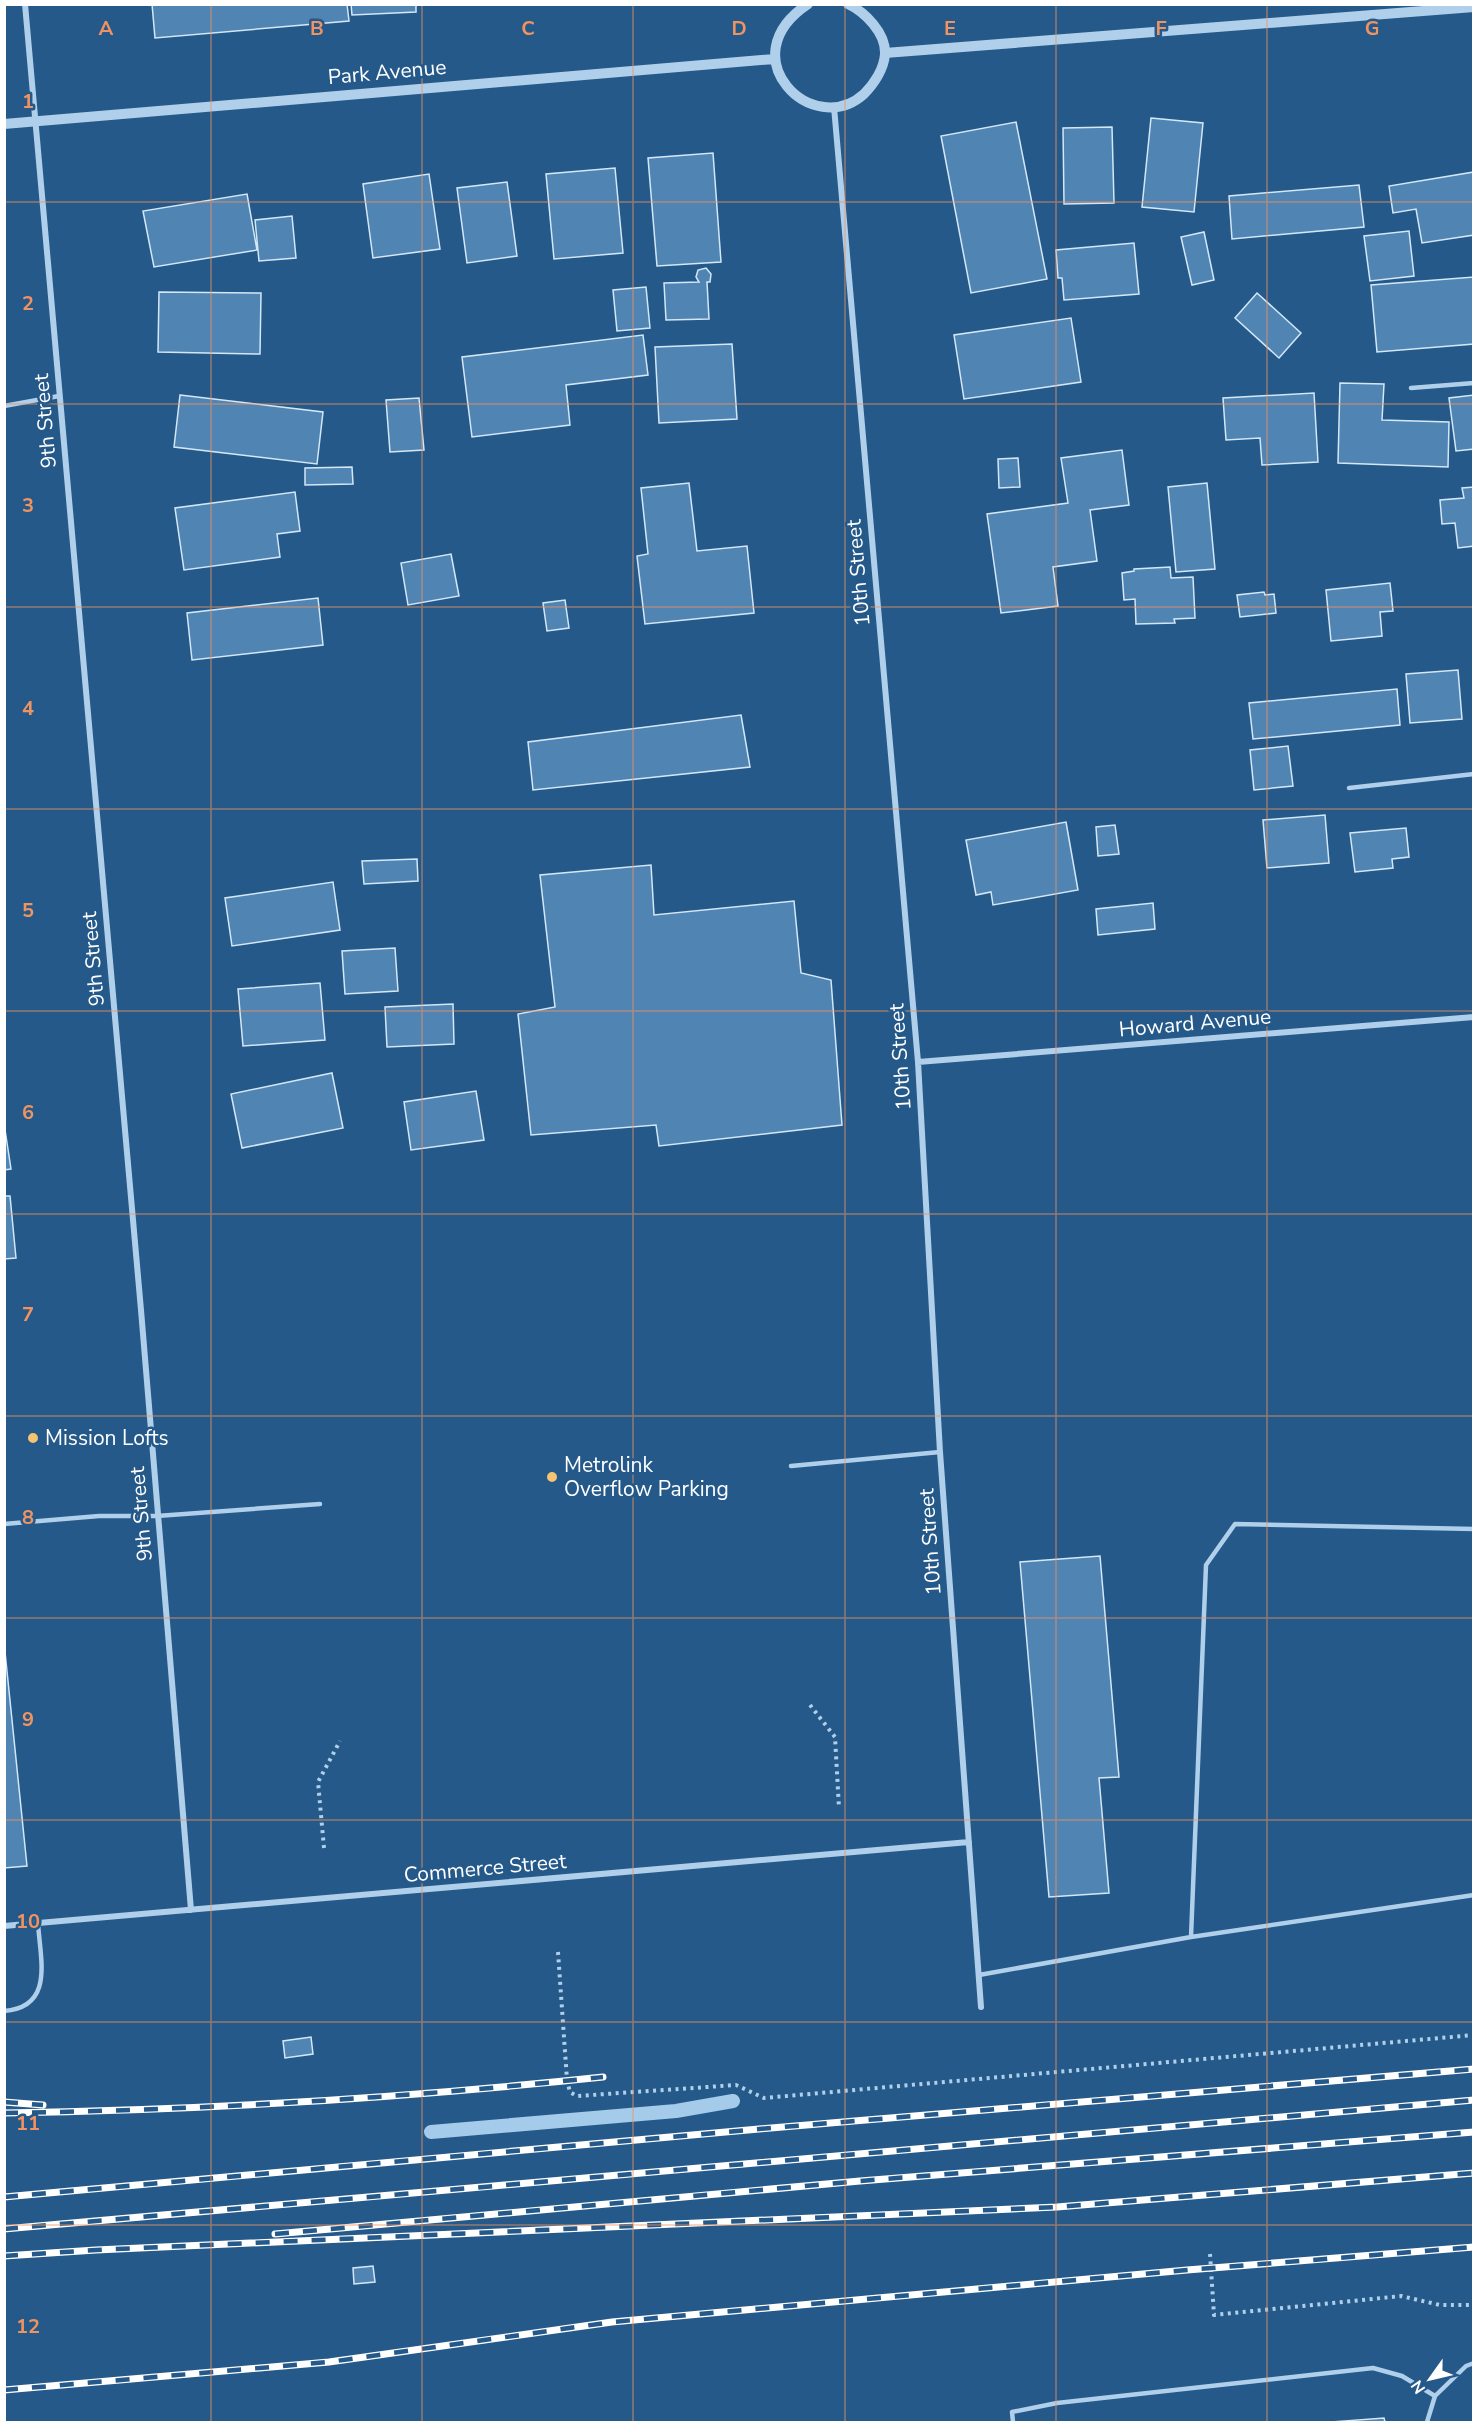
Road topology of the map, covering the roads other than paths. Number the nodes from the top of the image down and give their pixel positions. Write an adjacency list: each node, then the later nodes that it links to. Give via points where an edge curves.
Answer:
1 (25, 4): 8 (street, 9th Street)
2 (808, 4): 6 (street, via 782,29)
3 (848, 4): 5 (street, via 873,22)
4 (1473, 7): 5 (street)
5 (885, 53): 7 (street, via 871,88 859,99)
6 (774, 58): 7 (street, via 794,94 809,103); 8 (street, Park Avenue)
7 (834, 107): 17 (street, 10th Street)
8 (35, 121): 9 (street, Park Avenue); 12 (street, 9th Street)
9 (4, 124)
10 (1473, 383): 11 (lane)
11 (1411, 388)
12 (59, 396): 13 (lane); 21 (street, 9th Street)
13 (4, 406)
14 (1473, 774): 15 (lane)
15 (1349, 788)
16 (1473, 1017): 17 (street, Howard Avenue)
17 (918, 1062): 18 (street, 10th Street)
18 (939, 1452): 19 (lane); 24 (street, 10th Street)
19 (791, 1466)
20 (320, 1504): 21 (lane)
21 (157, 1516): 22 (lane, via 99,1516); 26 (street, 9th Street)
22 (4, 1524)
23 (1473, 1529): 29 (lane, via 1235,1524 1206,1565)
24 (969, 1842): 26 (street, Commerce Street); 30 (street, 10th Street)
25 (1473, 1895): 29 (lane)
26 (191, 1910): 27 (street, Commerce Street)
27 (38, 1923): 28 (street, Commerce Street); 32 (lane, via 41,1988 33,2001)
28 (4, 1926)
29 (1191, 1937): 30 (lane)
30 (979, 1975): 31 (street, 10th Street)
31 (981, 2007)
32 (4, 2012)
33 (1473, 2363): 34 (lane)
34 (1435, 2396): 35 (lane, via 1402,2376 1373,2368 1056,2403 1012,2412); 36 (lane)
35 (1013, 2422)
36 (1427, 2422)

